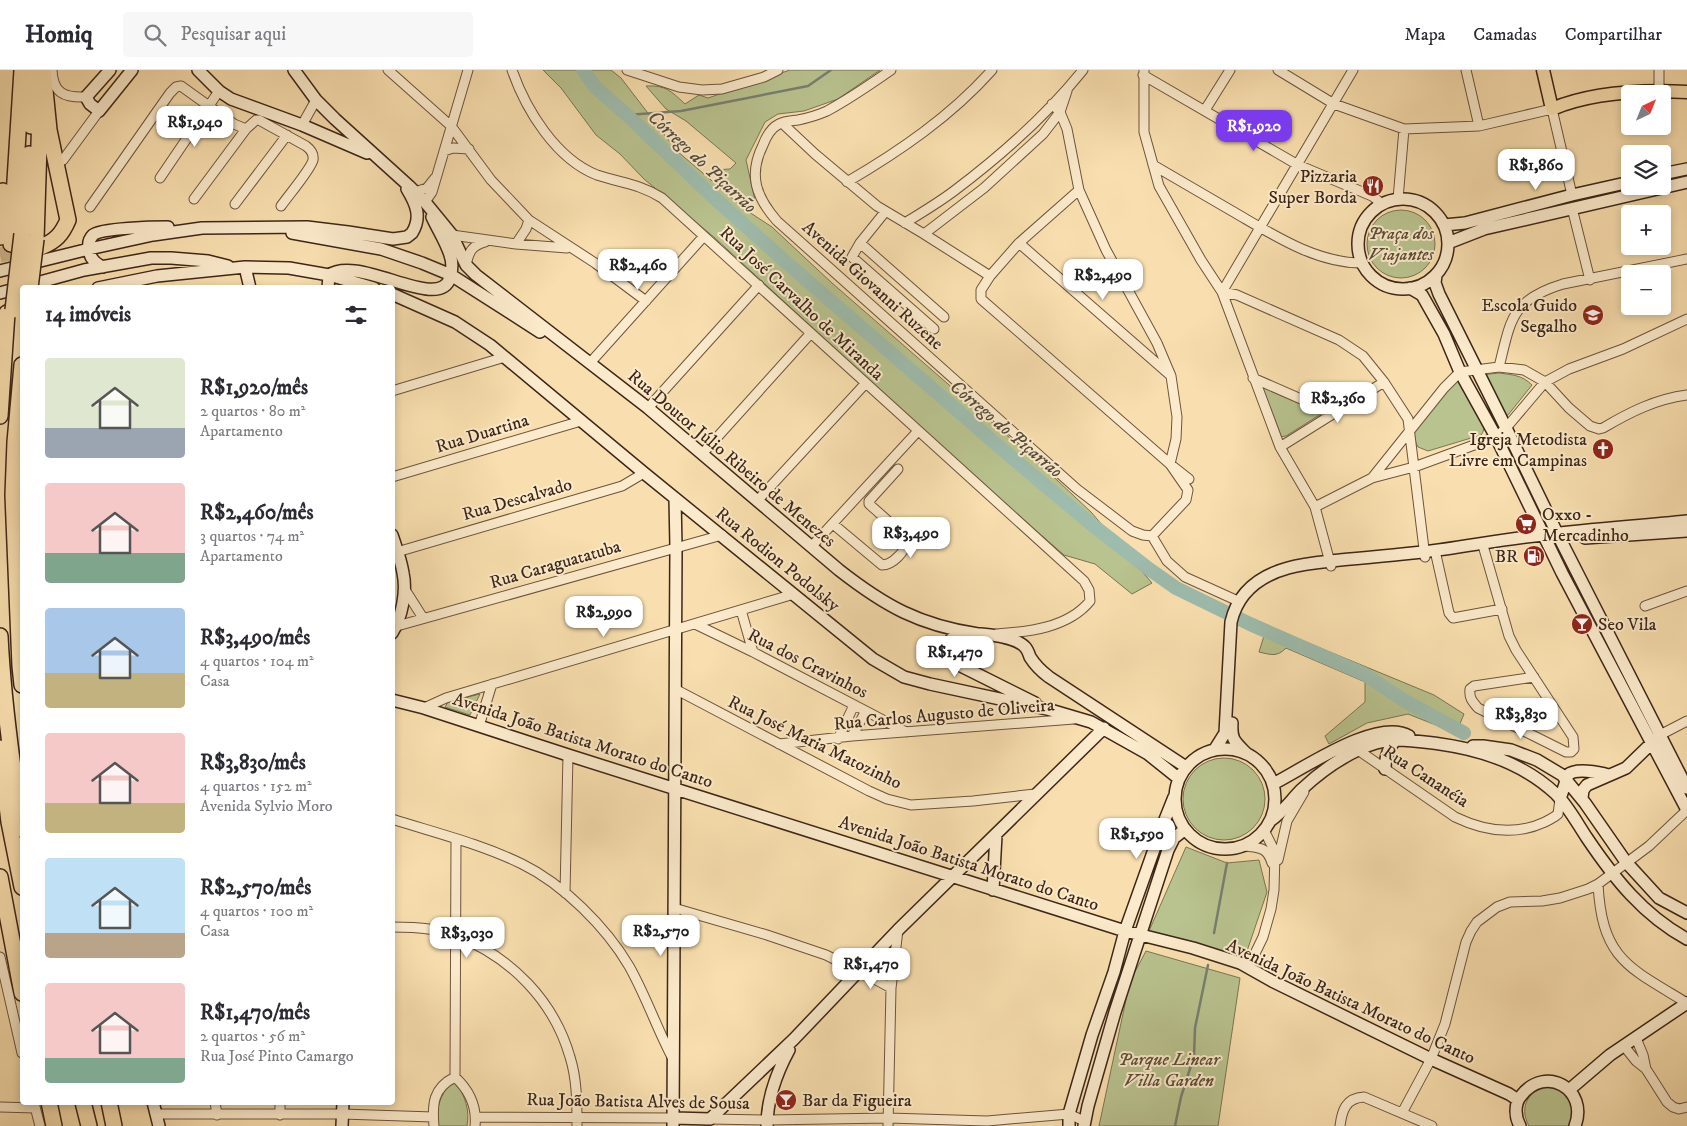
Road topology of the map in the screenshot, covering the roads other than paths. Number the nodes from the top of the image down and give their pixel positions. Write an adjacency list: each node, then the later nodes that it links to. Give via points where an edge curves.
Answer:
1 (12, 70): 81 (highway)
2 (22, 70): 81 (highway)
3 (40, 70): 81 (highway); 81 (highway, via 68,220 55,240)
4 (52, 70): 31 (street, via 52,81 58,90 74,98)
5 (110, 70): 31 (street)
6 (132, 70): 38 (street)
7 (198, 70): 27 (street)
8 (294, 70): 32 (street)
9 (388, 70): 42 (street)
10 (468, 70): 42 (street)
11 (512, 70): 80 (street, Rua José Carvalho de Miranda, via 539,123 569,158 596,174 649,190)
12 (628, 70): 24 (street, via 679,87 702,90 722,89)
13 (778, 70): 24 (street)
14 (891, 70): 40 (street, via 826,111)
15 (992, 70): 58 (street, via 925,132)
16 (1082, 70): 26 (street)
17 (1230, 70): 37 (street)
18 (1278, 70): 34 (street)
19 (1353, 70): 34 (street)
20 (1466, 70): 43 (street)
21 (1543, 70): 36 (main road)
22 (1659, 70): 25 (street)
23 (1143, 72): 37 (street); 51 (street, via 1144,132)
24 (761, 74)
25 (1659, 85)
26 (1068, 89): 33 (street); 39 (street)
27 (220, 91): 35 (street); 41 (street, via 247,106)
28 (1671, 91): 29 (main road)
29 (1687, 92)
30 (1621, 93): 36 (main road, via 1566,103)
31 (86, 98): 38 (street)
32 (316, 100): 41 (street); 49 (street)
33 (1052, 104): 39 (street); 74 (street, via 953,192)
34 (1334, 104): 45 (street); 52 (street)
35 (210, 106): 44 (street); 56 (street); 70 (street, via 185,88 172,90)
36 (1552, 109): 43 (street); 63 (street)
37 (1205, 110): 52 (street)
38 (99, 111): 50 (street)
39 (1060, 112): 61 (street, via 1067,130); 78 (street, via 1043,134 1001,174)
40 (782, 123): 58 (street); 155 (street, Avenida Giovanni Ruzene, via 772,129 764,141 755,175 765,207 777,222 1077,489 1132,531)
41 (302, 125): 49 (street)
42 (451, 126): 47 (street); 48 (street)
43 (1479, 126): 45 (street)
44 (246, 129): 46 (street, via 259,120); 64 (street)
45 (1404, 129): 65 (street)
46 (287, 135): 68 (street); 69 (street, via 306,146 313,160)
47 (469, 149): 48 (street); 73 (street, via 491,180)
48 (444, 151): 55 (street)
49 (379, 159): 57 (street)
50 (63, 160)
51 (1152, 165): 77 (street); 109 (street, via 1159,186)
52 (1298, 165): 67 (street); 77 (street)
53 (1687, 169): 54 (street)
54 (1671, 172)
55 (436, 176): 62 (street, via 427,188); 66 (street, via 432,192)
56 (160, 178)
57 (401, 178): 62 (street); 76 (street, via 418,213 416,227 407,237 393,239 307,227)
58 (847, 182): 72 (street)
59 (1687, 182): 71 (street)
60 (1621, 184): 63 (street)
61 (1079, 190): 84 (street); 123 (street, via 1106,250)
62 (415, 192): 66 (street)
63 (1572, 195): 75 (street, via 1465,223)
64 (194, 199)
65 (1398, 199): 67 (street); 75 (street, via 1424,204 1437,214)
66 (425, 202): 79 (street, Rua Doutor Júlio Ribeiro de Menezes); 96 (street, via 451,256)
67 (1382, 203): 90 (street, via 1367,216 1359,234)
68 (235, 204)
69 (281, 206)
70 (90, 207)
71 (1572, 208): 85 (street, via 1484,229); 99 (street)
72 (885, 212): 74 (street); 83 (street)
73 (529, 220): 86 (street); 87 (street)
74 (905, 223): 78 (street)
75 (1444, 225): 85 (street)
76 (263, 228): 88 (street, via 202,228); 96 (street, via 382,249)
77 (1261, 228): 90 (street, via 1315,255 1344,263); 109 (street)
78 (924, 234): 98 (street)
79 (452, 235): 82 (street); 91 (street, Rua Doutor Júlio Ribeiro de Menezes)
80 (704, 236): 106 (street, Rua José Carvalho de Miranda); 112 (street)
81 (22, 240): 101 (highway, bridge); 133 (highway, via 10,312)
82 (488, 241): 86 (street); 91 (street, via 470,250)
83 (860, 243): 113 (street); 115 (street, via 852,257)
84 (1019, 243): 98 (street); 123 (street)
85 (1448, 243): 97 (street, via 1445,261)
86 (516, 244): 87 (street)
87 (570, 248): 112 (street)
88 (89, 249): 92 (street, via 91,258); 94 (street)
89 (1687, 260): 99 (street)
90 (1362, 263): 108 (street, via 1367,272 1382,284)
91 (466, 265): 117 (street, Rua Doutor Júlio Ribeiro de Menezes)
92 (103, 267): 93 (street, via 151,258 171,258); 100 (street)
93 (242, 268): 95 (street, via 289,268); 102 (street, via 157,276); 103 (street)
94 (0, 271)
95 (330, 275): 96 (street, via 354,270 435,290 446,286); 104 (street); 105 (street)
96 (450, 275): 117 (street)
97 (1436, 275): 108 (street, via 1424,284); 121 (street, via 1439,294)
98 (990, 276): 141 (street, via 981,290 984,304)
99 (1590, 280): 120 (street, via 1543,290 1527,300 1511,322)
100 (29, 285)
101 (30, 285)
102 (113, 285)
103 (249, 285)
104 (328, 285)
105 (364, 285)
106 (759, 285): 116 (street, Rua José Carvalho de Miranda); 131 (street)
107 (20, 288): 110 (street)
108 (1410, 288): 122 (street, via 1422,295)
109 (1222, 292): 124 (street); 125 (street, via 1237,295 1339,340 1363,356)
110 (0, 293)
111 (395, 295): 118 (street, Rua Rodion Podolsky, via 455,322)
112 (646, 301): 119 (street)
113 (944, 317)
114 (1687, 319): 126 (street, via 1623,349 1569,368)
115 (934, 329)
116 (811, 333): 127 (street, Rua José Carvalho de Miranda); 140 (street)
117 (565, 345): 119 (street, Rua Doutor Júlio Ribeiro de Menezes)
118 (505, 357): 129 (street); 134 (street, Rua Rodion Podolsky)
119 (590, 363): 131 (street, Rua Doutor Júlio Ribeiro de Menezes)
120 (1500, 367): 121 (street); 126 (street, via 1524,370)
121 (1477, 370): 122 (street); 135 (street)
122 (1460, 372): 136 (street); 138 (street)
123 (1172, 376): 141 (street, via 1177,417)
124 (1253, 378): 132 (street); 139 (street)
125 (1384, 382): 132 (street); 136 (street, via 1408,419)
126 (1545, 382): 130 (street, via 1569,408 1590,426 1599,429 1651,403); 135 (street)
127 (865, 384): 137 (street, Rua José Carvalho de Miranda); 149 (street)
128 (20, 387): 185 (highway, via 13,494)
129 (395, 390)
130 (1687, 395)
131 (648, 408): 140 (street, Rua Doutor Júlio Ribeiro de Menezes)
132 (1333, 413): 139 (street)
133 (0, 416)
134 (581, 420): 144 (street, Rua Rodion Podolsky); 145 (street, Rua Duartina)
135 (1506, 428): 138 (street); 156 (street)
136 (1410, 430): 142 (street); 146 (street)
137 (918, 431): 152 (street); 165 (street, Rua José Carvalho de Miranda)
138 (1496, 436): 142 (street); 157 (street)
139 (1280, 447): 150 (street)
140 (702, 454): 149 (street, Rua Doutor Júlio Ribeiro de Menezes)
141 (1170, 464): 147 (street); 155 (street, via 1188,490 1186,500)
142 (1414, 467): 146 (street); 163 (street)
143 (898, 469): 152 (street, via 869,501 908,541 891,564 882,565)
144 (644, 473): 148 (street, Rua Rodion Podolsky); 162 (street, Rua Descalvado, via 622,486)
145 (395, 476)
146 (1372, 478): 150 (street)
147 (1189, 479)
148 (675, 498): 154 (street, Rua Rodion Podolsky); 160 (street)
149 (757, 501): 159 (street, Rua Doutor Júlio Ribeiro de Menezes)
150 (1315, 507): 164 (street)
151 (1687, 521): 156 (street)
152 (834, 524): 159 (street)
153 (1687, 531): 156 (street)
154 (722, 535): 160 (street, Rua Caraguatatuba); 168 (street, Rua Rodion Podolsky)
155 (1152, 536): 169 (street, via 1167,561 1185,577)
156 (1560, 537): 157 (street); 176 (street)
157 (1546, 538): 161 (street); 163 (street); 180 (street)
158 (395, 545): 162 (street)
159 (811, 546): 181 (street, Rua Doutor Júlio Ribeiro de Menezes, via 868,593 893,607 932,625)
160 (676, 547): 173 (street, Rua Caraguatatuba); 177 (street)
161 (1484, 549): 163 (street); 171 (street)
162 (397, 552): 166 (street, via 404,573)
163 (1428, 555): 164 (street); 171 (street, via 1453,618)
164 (1330, 563): 169 (street, via 1287,568 1273,574 1248,589)
165 (1074, 572): 178 (street, Rua Doutor Júlio Ribeiro de Menezes, via 1089,590 1090,601 1071,618)
166 (404, 588): 173 (street); 179 (street)
167 (1687, 591): 170 (street)
168 (794, 594): 172 (street); 192 (street, Rua Rodion Podolsky, via 872,659 904,676)
169 (1237, 606): 174 (street)
170 (1645, 606)
171 (1502, 609): 186 (street, via 1509,636)
172 (741, 610): 175 (street); 184 (street)
173 (423, 618): 179 (street, Rua Caraguatatuba)
174 (1233, 622): 208 (street, via 1225,733); 209 (street, via 1232,735)
175 (695, 624): 177 (street); 184 (street, Rua dos Cravinhos)
176 (1604, 625): 180 (street); 202 (street)
177 (676, 629): 187 (street); 188 (street)
178 (1038, 629): 181 (street, Rua Doutor Júlio Ribeiro de Menezes); 183 (street)
179 (395, 630)
180 (1592, 630): 202 (street)
181 (978, 634): 183 (street, via 1007,638); 192 (street, via 954,637 947,646 949,655 969,671)
182 (0, 636): 225 (highway)
183 (1025, 647): 211 (street, via 1038,669)
184 (753, 652): 190 (street, Rua dos Cravinhos)
185 (20, 666)
186 (1534, 677): 186 (street, via 1474,686 1469,696 1478,708 1571,752 1574,749 1573,737)
187 (492, 684): 191 (street); 196 (street)
188 (675, 689): 204 (street, Rua José Maria Matozinho); 218 (street)
189 (395, 701): 191 (street, Avenida João Batista Morato do Canto)
190 (854, 705): 193 (street, Rua dos Cravinhos); 200 (street)
191 (424, 708): 196 (street, Avenida João Batista Morato do Canto)
192 (1047, 709): 194 (street, Rua Rodion Podolsky)
193 (866, 711): 198 (street, Rua dos Cravinhos); 199 (street)
194 (1082, 719): 197 (street, Rua Rodion Podolsky); 198 (street, Rua Carlos Augusto de Oliveira)
195 (1687, 721): 202 (street)
196 (479, 726): 210 (street, Avenida João Batista Morato do Canto)
197 (1104, 728): 214 (street, Rua Rodion Podolsky, via 1148,754); 220 (street)
198 (906, 732): 199 (street, Rua Carlos Augusto de Oliveira)
199 (852, 736): 200 (street, Rua Carlos Augusto de Oliveira)
200 (838, 739): 204 (street, Rua Carlos Augusto de Oliveira)
201 (1397, 739): 203 (street); 205 (street); 212 (street, via 1388,751)
202 (1657, 739): 213 (street, via 1626,768); 219 (street); 224 (street)
203 (1419, 742): 205 (street, via 1396,731 1372,735); 206 (street)
204 (779, 744): 220 (street, Rua José Maria Matozinho, via 899,803 973,801)
205 (1354, 746): 212 (street, Rua Cananéia); 216 (street); 217 (street, via 1322,756)
206 (1461, 747): 215 (street, via 1511,750 1537,760); 223 (street, via 1517,766 1540,780)
207 (0, 748): 233 (highway)
208 (1215, 749): 209 (street); 211 (street, via 1203,753)
209 (1246, 753): 217 (street, via 1258,760)
210 (568, 755): 218 (street, Avenida João Batista Morato do Canto); 242 (street)
211 (1186, 767): 214 (street)
212 (1385, 769): 223 (street, Rua Cananéia, via 1455,817 1471,825 1501,831 1538,825 1554,818 1558,814)
213 (1610, 776): 215 (street, via 1577,770 1570,772); 222 (street, via 1587,785)
214 (1178, 778): 221 (street)
215 (1566, 779): 222 (street); 223 (street)
216 (1309, 783): 227 (street); 234 (street, via 1287,821)
217 (1273, 784): 227 (street, via 1275,804)
218 (674, 788): 236 (street, Avenida João Batista Morato do Canto); 243 (street)
219 (1687, 788)
220 (1036, 794): 229 (street)
221 (1174, 797): 228 (street, via 1176,814); 247 (street)
222 (1582, 798): 232 (street)
223 (1560, 799): 235 (street)
224 (1687, 810): 232 (street, via 1649,846)
225 (20, 814)
226 (395, 820): 230 (street)
227 (1267, 826): 231 (street); 234 (street, via 1275,852)
228 (1184, 830): 231 (street, via 1212,848); 249 (street, via 1170,845)
229 (996, 835): 236 (street); 241 (street)
230 (456, 840): 242 (street, via 524,865); 248 (street)
231 (1244, 846): 234 (street, via 1270,854)
232 (1626, 862): 235 (street); 244 (street, via 1659,898)
233 (18, 870): 238 (highway); 239 (highway)
234 (1275, 870): 252 (street, via 1266,928)
235 (1611, 874): 240 (street); 250 (street, via 1647,912)
236 (953, 876): 241 (street, Avenida João Batista Morato do Canto); 246 (street)
237 (0, 877): 254 (highway)
238 (20, 878)
239 (20, 881)
240 (1598, 884): 257 (street, via 1602,920 1616,952 1628,965); 262 (street, via 1542,902 1510,902 1497,906 1477,922 1466,942 1446,1024)
241 (993, 890): 247 (street, Avenida João Batista Morato do Canto)
242 (565, 893): 263 (street, via 599,926 628,964)
243 (674, 908): 253 (street, via 826,955); 263 (street)
244 (1687, 913)
245 (395, 927): 248 (street)
246 (898, 930): 253 (street); 256 (street)
247 (1125, 931): 249 (street, Avenida João Batista Morato do Canto); 285 (street)
248 (455, 935): 265 (street); 288 (street, via 508,964 542,999 554,1017 570,1057 577,1096)
249 (1140, 936): 252 (street, Avenida João Batista Morato do Canto, via 1192,948); 292 (street)
250 (1687, 939)
251 (0, 957): 255 (street)
252 (1248, 968): 262 (street, Avenida João Batista Morato do Canto)
253 (856, 974): 256 (street, via 867,975); 259 (street)
254 (20, 983)
255 (3, 984): 260 (street)
256 (891, 988): 290 (street)
257 (1687, 1003): 258 (street)
258 (1636, 1038): 261 (street); 264 (street)
259 (794, 1040): 283 (street); 291 (street, via 778,1070)
260 (20, 1046)
261 (1624, 1046): 264 (street); 266 (street)
262 (1431, 1060): 267 (street, Avenida João Batista Morato do Canto); 284 (street)
263 (674, 1063): 289 (street)
264 (1646, 1069): 278 (street, via 1667,1102 1679,1109)
265 (455, 1078): 286 (street, via 440,1088 435,1098); 287 (street, via 471,1098)
266 (1569, 1090): 267 (street, via 1562,1084 1543,1081 1526,1089); 304 (street, via 1577,1104)
267 (1518, 1100): 303 (street, via 1516,1114)
268 (26, 1105): 277 (street)
269 (39, 1105): 293 (street)
270 (40, 1105): 294 (highway)
271 (60, 1105): 295 (highway)
272 (74, 1105): 296 (highway)
273 (84, 1105): 297 (highway)
274 (110, 1105): 298 (highway)
275 (215, 1105): 281 (street)
276 (280, 1105): 282 (street)
277 (0, 1107)
278 (1687, 1107)
279 (155, 1108): 281 (street); 299 (street)
280 (343, 1108): 282 (street); 286 (street); 300 (street)
281 (217, 1115): 282 (street)
282 (280, 1115)
283 (710, 1119): 289 (street, Rua João Batista Alves de Sousa); 291 (street, Rua João Batista Alves de Sousa)
284 (1407, 1119): 301 (street, via 1364,1097 1356,1097 1348,1102); 302 (street)
285 (1069, 1120): 290 (street, Rua João Batista Alves de Sousa); 292 (street)
286 (433, 1121)
287 (475, 1122): 288 (street, Rua João Batista Alves de Sousa)
288 (577, 1122): 289 (street, Rua João Batista Alves de Sousa)
289 (674, 1122)
290 (888, 1122): 291 (street, Rua João Batista Alves de Sousa)
291 (767, 1123)
292 (1084, 1123)
293 (40, 1126)
294 (54, 1126)
295 (63, 1126)
296 (78, 1126)
297 (89, 1126)
298 (114, 1126)
299 (159, 1126)
300 (342, 1126)
301 (1340, 1126)
302 (1432, 1126)
303 (1520, 1126)
304 (1575, 1126)

